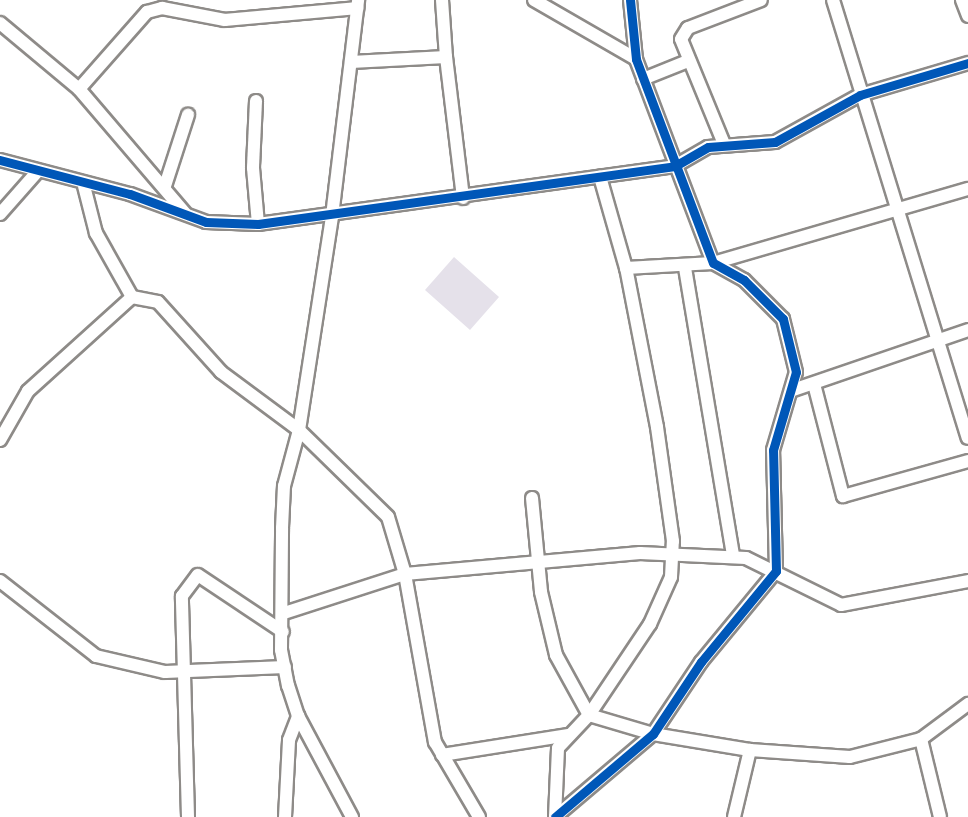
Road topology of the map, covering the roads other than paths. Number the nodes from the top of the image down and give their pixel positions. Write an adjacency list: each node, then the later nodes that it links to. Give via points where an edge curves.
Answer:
1 (442, 0): 11 (street)
2 (534, 0): 12 (street)
3 (630, 0): 12 (street)
4 (761, 0): 8 (street)
5 (833, 0): 18 (street)
6 (962, 0): 9 (street)
7 (358, 4): 14 (street); 17 (street, via 225,20 162,8 147,12)
8 (729, 5): 13 (street, via 682,34)
9 (968, 16)
10 (0, 23): 17 (street)
11 (446, 57): 14 (street); 29 (street)
12 (636, 59): 16 (street)
13 (688, 61): 16 (street); 21 (street)
14 (351, 62): 33 (street)
15 (968, 63): 18 (street)
16 (643, 79): 23 (street)
17 (78, 89): 27 (street)
18 (860, 94): 21 (street, via 775,142); 30 (street)
19 (256, 101): 34 (street, via 253,168)
20 (188, 115): 27 (street)
21 (724, 144): 23 (street)
22 (0, 160): 24 (street)
23 (675, 166): 25 (street); 35 (street)
24 (37, 172): 26 (street); 31 (street)
25 (600, 177): 29 (street); 36 (street)
26 (84, 186): 32 (street); 38 (street, via 96,233)
27 (165, 186): 32 (street)
28 (968, 189): 30 (street)
29 (463, 198): 33 (street)
30 (894, 211): 35 (street); 40 (street)
31 (0, 214)
32 (186, 214): 34 (street, via 223,225)
33 (332, 216): 34 (street); 43 (street)
34 (258, 224)
35 (713, 263): 37 (street); 42 (street, via 744,280 783,319 793,353)
36 (626, 268): 37 (street); 48 (street, via 657,426)
37 (685, 268): 49 (street)
38 (132, 297): 43 (street, via 158,302 230,380); 45 (street, via 28,391)
39 (968, 330): 40 (street)
40 (936, 340): 41 (street); 44 (street)
41 (814, 384): 42 (street); 46 (street, via 843,496)
42 (794, 390): 51 (street, via 773,450)
43 (299, 430): 52 (street, via 388,517); 55 (street, via 284,486)
44 (968, 438)
45 (0, 440)
46 (968, 461)
47 (532, 498): 50 (street)
48 (672, 554): 49 (street); 50 (street); 60 (street, via 671,577 658,608)
49 (733, 556): 51 (street)
50 (537, 560): 52 (street); 60 (street, via 556,655)
51 (776, 571): 54 (street, via 841,605); 62 (street, via 701,662)
52 (405, 574): 55 (street); 66 (street)
53 (0, 581): 58 (street, via 96,656 146,669)
54 (968, 581)
55 (284, 613): 56 (street)
56 (283, 632): 57 (street); 58 (street, via 198,575 182,596)
57 (285, 667): 58 (street); 61 (street)
58 (187, 672): 67 (street)
59 (968, 704): 64 (street)
60 (588, 715): 62 (street); 63 (street)
61 (297, 716): 68 (street, via 289,740); 69 (street)
62 (653, 734): 65 (street); 71 (street)
63 (568, 735): 66 (street); 71 (street, via 555,766)
64 (921, 739): 65 (street, via 850,757); 73 (street)
65 (750, 750): 72 (street)
66 (442, 755): 70 (street)
67 (188, 817)
68 (285, 817)
69 (352, 817)
70 (479, 817)
71 (555, 817)
72 (734, 817)
73 (940, 817)

